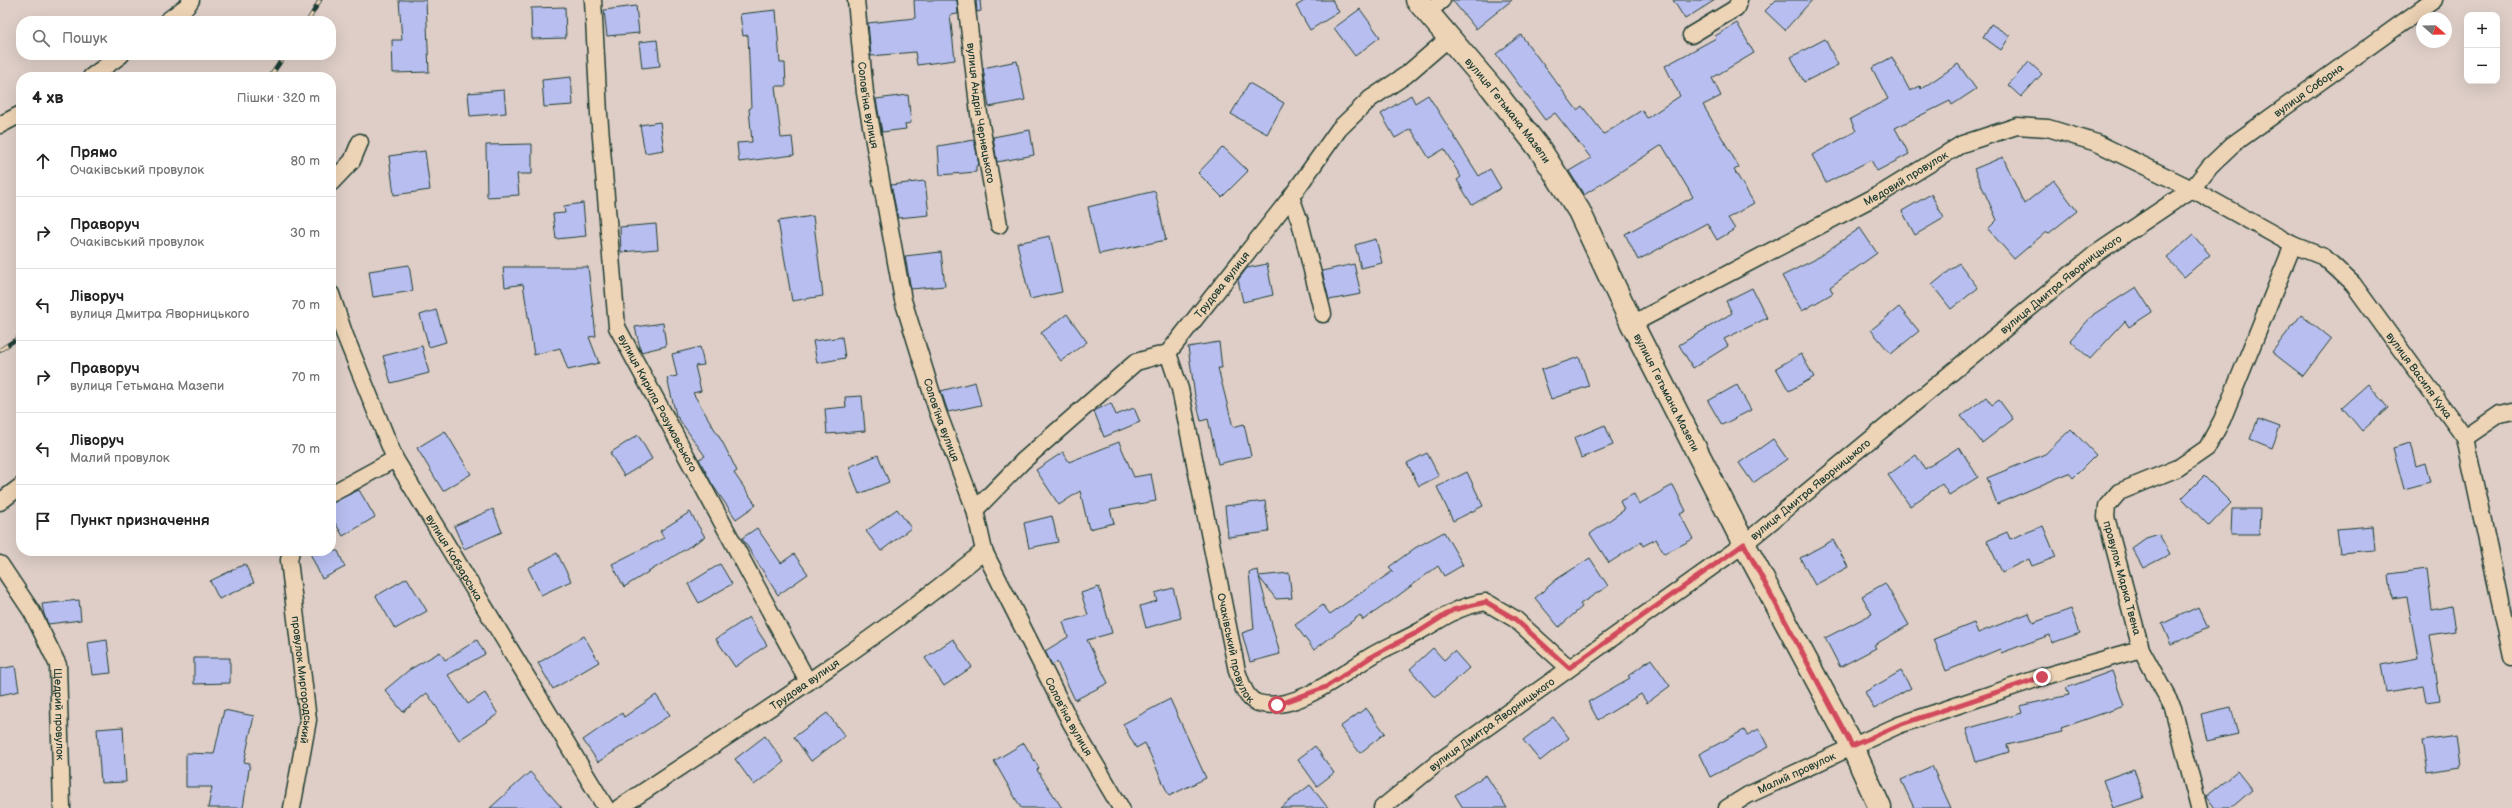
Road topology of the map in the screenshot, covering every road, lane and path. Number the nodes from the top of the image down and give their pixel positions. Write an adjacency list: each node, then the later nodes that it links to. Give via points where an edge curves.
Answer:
1 (191, 0): 8 (street)
2 (593, 0): 39 (street, вулиця Кирила Розумовського, via 599,114 617,327)
3 (856, 0): 31 (street, Солов'їна вулиця, via 865,93 903,300 937,410)
4 (966, 0): 19 (street, вулиця Андрія Чернецького, via 979,114)
5 (1739, 0): 9 (street, via 1736,8)
6 (2434, 0): 17 (street, вулиця Соборна, via 2232,145 2210,166)
7 (1429, 4): 10 (street, вулиця Гетьмана Мазепи)
8 (174, 16)
9 (1691, 35)
10 (1450, 38): 18 (street, Трудова вулиця, via 1370,99 1338,129); 23 (street, вулиця Гетьмана Мазепи, via 1545,157 1579,211)
11 (114, 60): 12 (street)
12 (98, 72)
13 (16, 117): 14 (street)
14 (0, 125)
15 (360, 142): 16 (street, via 352,161)
16 (336, 178)
17 (2192, 189): 20 (street, вулиця Василя Кука); 23 (street, Медовий провулок, via 2097,143 2048,128 2017,126 1962,144 1882,193); 32 (street, вулиця Дмитра Яворницького, via 2094,255)
18 (1291, 197): 22 (street, via 1300,222); 24 (street, Трудова вулиця)
19 (999, 225)
20 (2293, 245): 26 (street, вулиця Василя Кука, via 2324,257 2353,284); 36 (street, провулок Марка Твена, via 2222,420 2207,448 2178,468 2119,492 2107,506 2106,517)
21 (336, 309): 27 (street, вулиця Кобзарська)
22 (1323, 314)
23 (1632, 324): 32 (street, вулиця Гетьмана Мазепи)
24 (1168, 353): 31 (street, via 1136,362 1023,461); 38 (street, Очаківський провулок, via 1180,389 1237,671 1244,691 1257,702 1277,705 1326,687 1374,655 1453,610 1486,602 1515,619)
25 (2512, 411): 26 (street, via 2500,414)
26 (2465, 438): 37 (street, вулиця Василя Кука)
27 (395, 459): 29 (street); 43 (street, вулиця Кобзарська)
28 (16, 490): 30 (street)
29 (336, 491)
30 (0, 502)
31 (975, 510): 33 (street, Солов'їна вулиця)
32 (1744, 544): 38 (street, вулиця Дмитра Яворницького); 40 (street, вулиця Гетьмана Мазепи)
33 (984, 551): 39 (street, Трудова вулиця, via 929,596); 45 (street, Солов'їна вулиця, via 1071,724)
34 (290, 556): 42 (street, провулок Миргородський, via 308,720)
35 (0, 564): 41 (street, Щедрий провулок, via 32,612 58,665)
36 (2141, 649): 40 (street, Малий провулок, via 2042,677 1899,725); 49 (street, провулок Марка Твена, via 2173,708)
37 (2512, 656)
38 (1569, 668): 46 (street, вулиця Дмитра Яворницького, via 1441,760)
39 (808, 682): 44 (street, Трудова вулиця)
40 (1852, 746): 47 (street, Малий провулок, via 1748,795); 48 (street, вулиця Гетьмана Мазепи)
41 (62, 808)
42 (292, 808)
43 (606, 808)
44 (619, 808)
45 (1121, 808)
46 (1382, 808)
47 (1727, 808)
48 (1880, 808)
49 (2199, 808)

